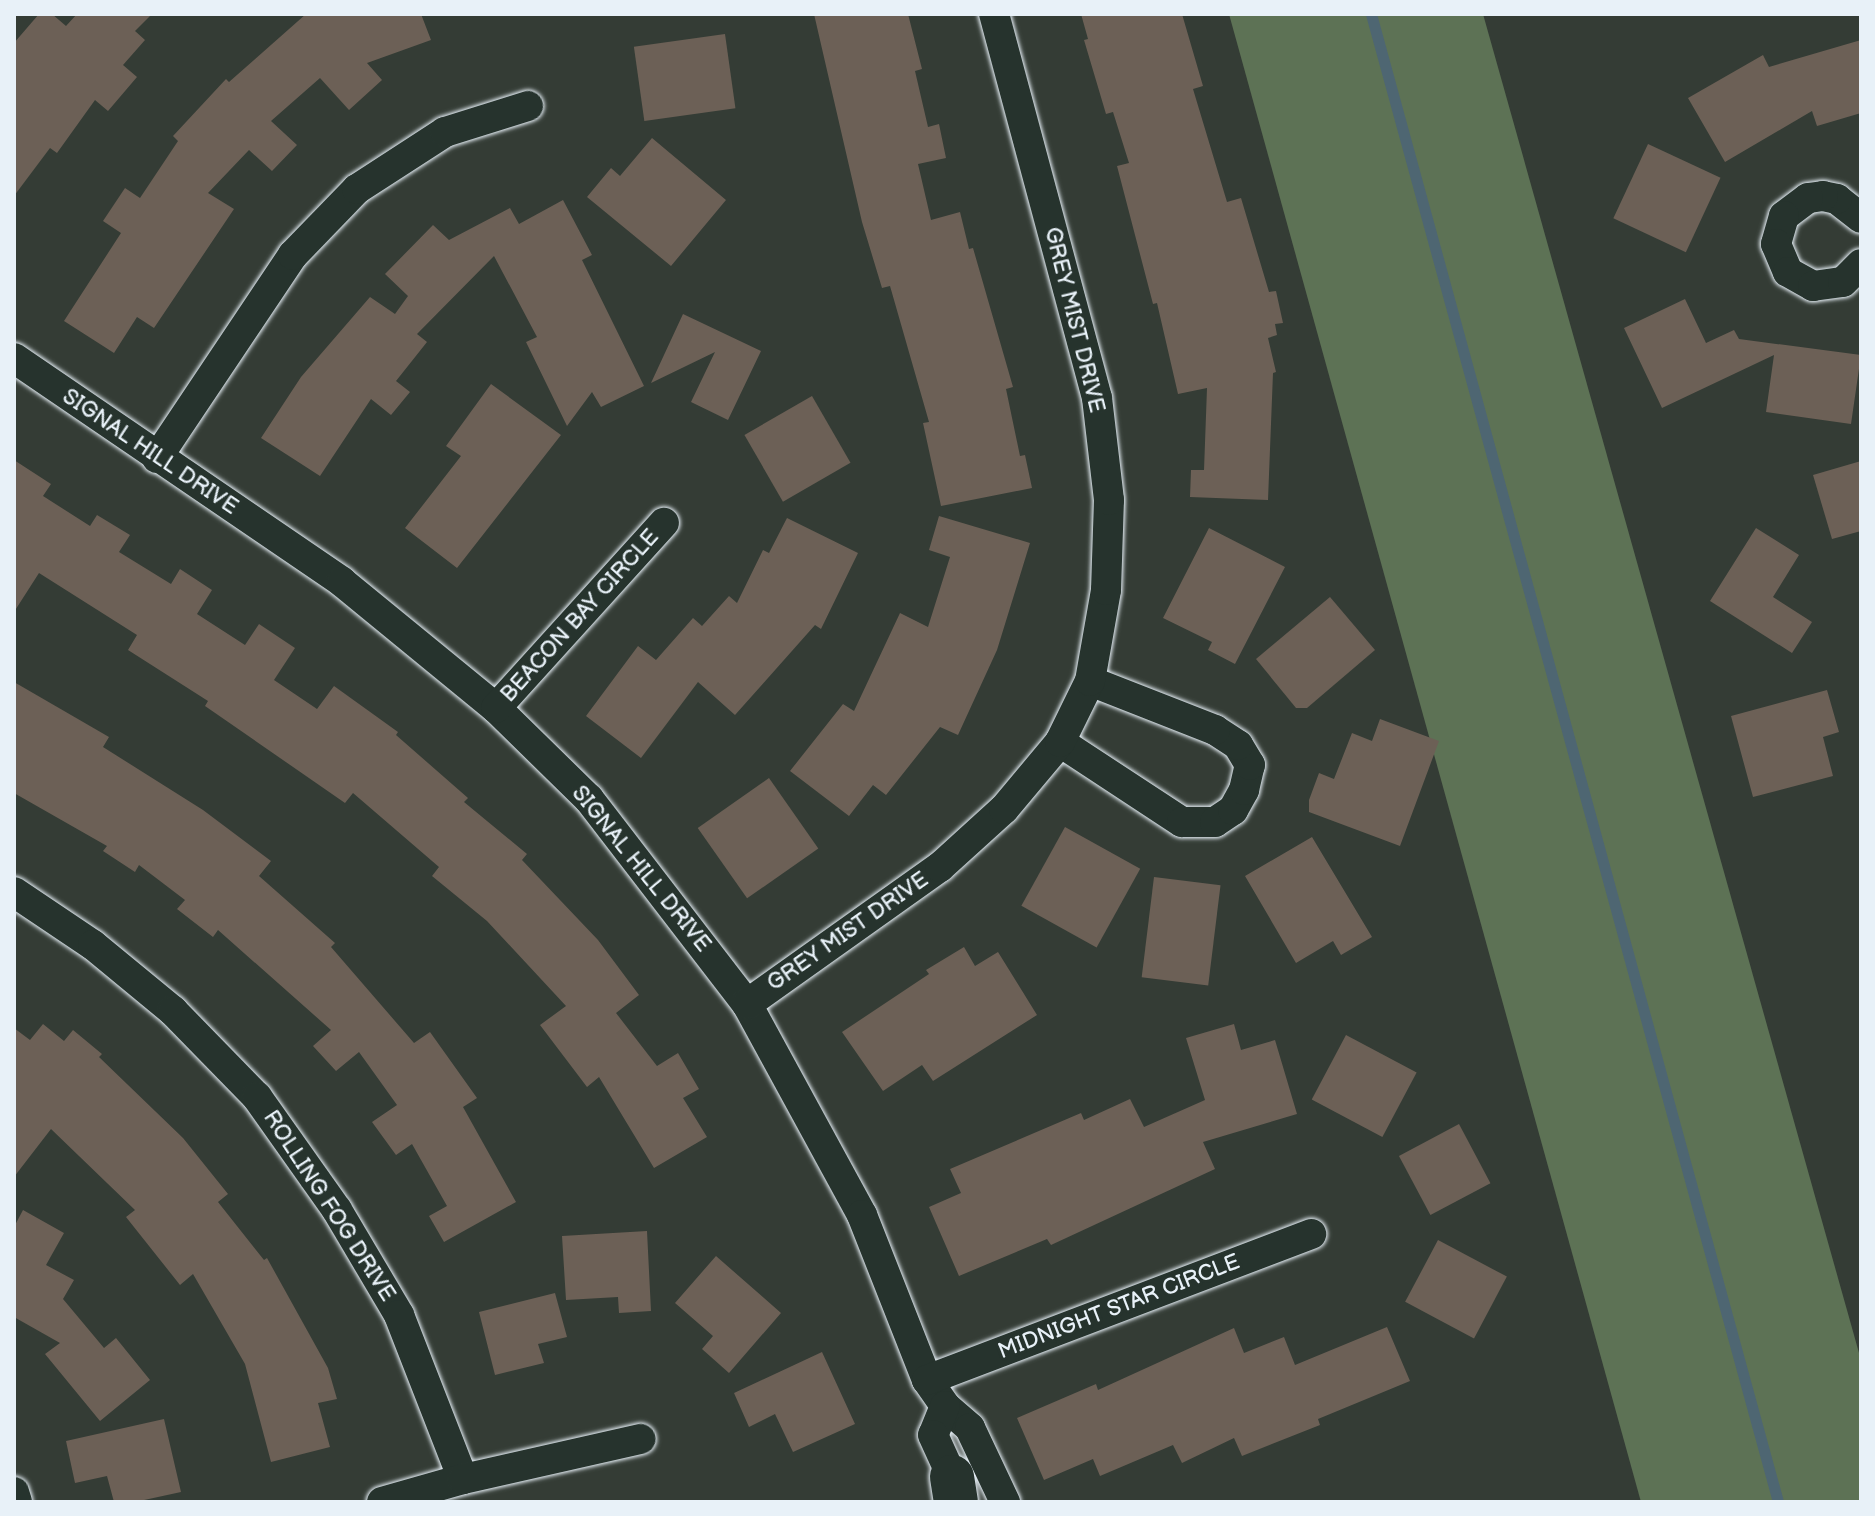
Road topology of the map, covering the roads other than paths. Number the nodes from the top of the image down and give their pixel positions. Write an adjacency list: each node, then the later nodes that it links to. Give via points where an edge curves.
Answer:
1 (994, 14): 8 (street, GREY MIST DRIVE, via 1097,398 1109,500 1106,590)
2 (528, 106): 6 (street, via 445,132 357,189 293,255)
3 (1861, 218): 4 (street, via 1837,199 1808,198 1784,216 1776,244 1788,272 1813,286 1843,282)
4 (1861, 264)
5 (14, 358): 6 (street, SIGNAL HILL DRIVE)
6 (157, 458): 9 (street, SIGNAL HILL DRIVE, via 342,582)
7 (664, 523): 9 (street, BEACON BAY CIRCLE)
8 (1090, 681): 10 (street, GREY MIST DRIVE); 10 (street, via 1215,730 1238,745 1250,765 1244,790 1233,810 1215,822 1182,822)
9 (496, 708): 12 (street, SIGNAL HILL DRIVE, via 589,799)
10 (1060, 742): 12 (street, GREY MIST DRIVE, via 1004,809 940,867)
11 (14, 892): 17 (street, ROLLING FOG DRIVE, via 93,945 173,1011 257,1097 337,1210 399,1315)
12 (747, 1004): 14 (street, SIGNAL HILL DRIVE, via 862,1215)
13 (1311, 1234): 14 (street, MIDNIGHT STAR CIRCLE)
14 (927, 1380): 15 (street, SIGNAL HILL DRIVE)
15 (945, 1406): 19 (street, via 933,1435); 22 (street, SIGNAL HILL DRIVE, via 970,1428)
16 (641, 1439): 17 (street)
17 (463, 1479): 21 (street)
18 (14, 1492): 20 (street)
19 (957, 1494)
20 (17, 1502)
21 (382, 1502)
22 (1005, 1502)

